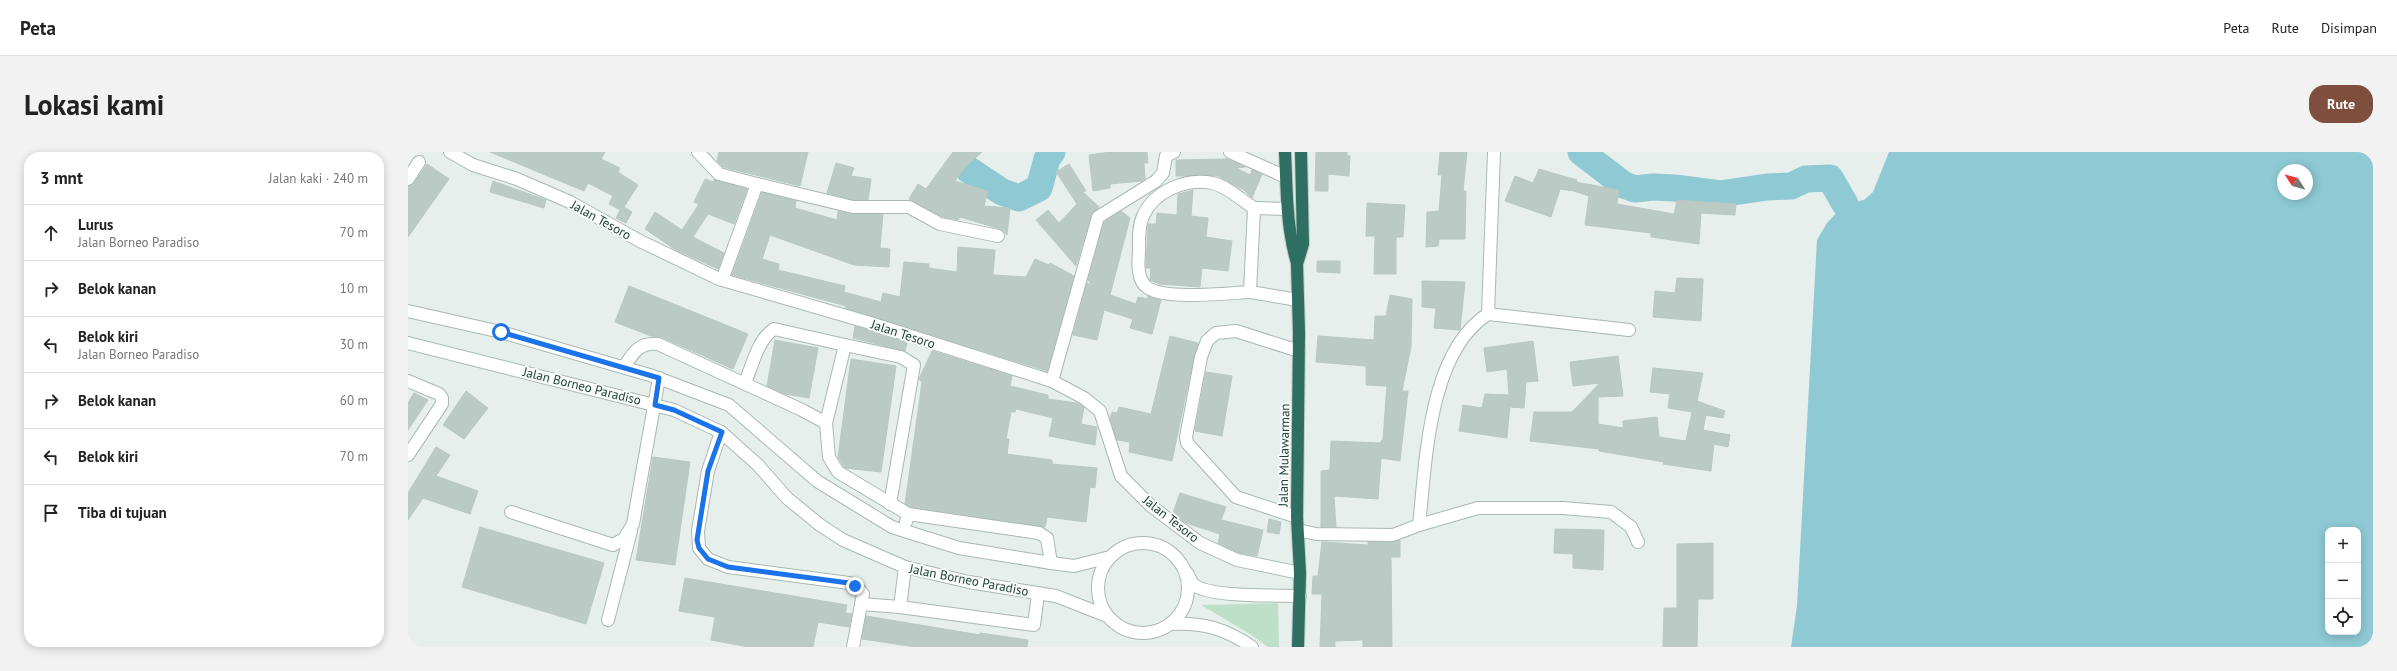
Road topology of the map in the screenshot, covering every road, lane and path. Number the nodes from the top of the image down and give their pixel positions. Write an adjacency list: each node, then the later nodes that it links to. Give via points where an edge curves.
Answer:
1 (450, 152): 16 (street, Jalan Tesoro, via 473,165 517,179 570,202 640,241)
2 (698, 152): 11 (street, via 720,174)
3 (1174, 152): 28 (street, via 1166,156 1163,173 1156,181 1098,217)
4 (1230, 152): 9 (street)
5 (1285, 152): 9 (highway, Jalan Mulawarman)
6 (1301, 152): 15 (highway, Jalan Mulawarman, via 1303,244)
7 (1494, 152): 20 (street)
8 (419, 162): 10 (street)
9 (1286, 176): 13 (highway, Jalan Mulawarman)
10 (408, 179)
11 (757, 184): 14 (street, via 853,207 909,207 940,224); 16 (street)
12 (1254, 208): 13 (street); 17 (street); 17 (street, via 1212,183 1177,186 1159,197 1147,208 1142,217 1138,265 1142,282 1152,290 1186,295)
13 (1287, 210): 15 (highway, Jalan Mulawarman)
14 (998, 236)
15 (1297, 264): 18 (highway, Jalan Mulawarman)
16 (722, 280): 28 (street, Jalan Tesoro, via 867,322)
17 (1250, 292): 18 (street)
18 (1298, 300): 24 (highway, Jalan Mulawarman)
19 (408, 311): 25 (street, via 501,332)
20 (1488, 314): 21 (street); 39 (street, via 1477,321 1445,368 1432,418)
21 (1629, 330)
22 (408, 343): 30 (street, Jalan Borneo Paradiso)
23 (845, 345): 29 (street, via 774,329 763,339); 31 (street); 34 (street, via 901,357 910,361 916,368)
24 (1299, 351): 37 (highway, Jalan Mulawarman); 37 (street, via 1236,331 1216,332 1207,341 1201,357 1186,437 1187,443 1236,496)
25 (624, 367): 26 (street); 29 (street, via 635,350 644,344 658,344)
26 (659, 378): 30 (street); 40 (street, via 729,405 817,481 892,527)
27 (408, 381): 33 (street, via 439,394 442,404)
28 (1052, 381): 47 (street, Jalan Tesoro, via 1084,398 1100,411 1120,476 1200,543 1237,560)
29 (745, 383): 31 (street)
30 (655, 405): 32 (street, Jalan Borneo Paradiso, via 674,410); 38 (street)
31 (826, 424): 34 (street, via 829,457 838,472)
32 (722, 432): 45 (street, Jalan Borneo Paradiso, via 758,465 787,498 820,525 843,540); 50 (street, via 708,471 698,535 699,548 708,559 728,567 849,583 863,594)
33 (408, 455)
34 (890, 504): 36 (street)
35 (511, 512): 38 (street, via 613,545 624,539)
36 (908, 514): 40 (street); 44 (street, via 1040,533 1047,538)
37 (1297, 517): 41 (highway, Jalan Mulawarman)
38 (632, 524): 53 (street)
39 (1419, 525): 41 (street, via 1393,535 1316,534); 42 (street, via 1478,508 1563,508 1611,512 1631,527)
40 (903, 530): 44 (street, via 959,548)
41 (1298, 530): 47 (highway, Jalan Mulawarman)
42 (1638, 542)
43 (1110, 558): 44 (street, via 1074,566); 46 (street, via 1122,548 1137,543 1152,544 1166,549 1178,559); 52 (street, via 1102,571 1098,586 1100,602)
44 (1051, 563)
45 (905, 567): 48 (street, Jalan Borneo Paradiso); 51 (street)
46 (1186, 572): 49 (street, via 1194,585 1214,592); 54 (street, via 1187,600 1179,616)
47 (1300, 573): 49 (highway, Jalan Mulawarman)
48 (1038, 594): 51 (street, via 1034,625); 52 (street, Jalan Borneo Paradiso, via 1056,596)
49 (1300, 596): 57 (highway, Jalan Mulawarman)
50 (861, 604): 51 (street); 55 (street)
51 (900, 607)
52 (1107, 616): 54 (street, via 1117,626 1130,632 1144,634 1159,631)
53 (608, 620)
54 (1171, 624): 56 (street, via 1202,623 1214,626)
55 (852, 647)
56 (1252, 647)
57 (1298, 647)

